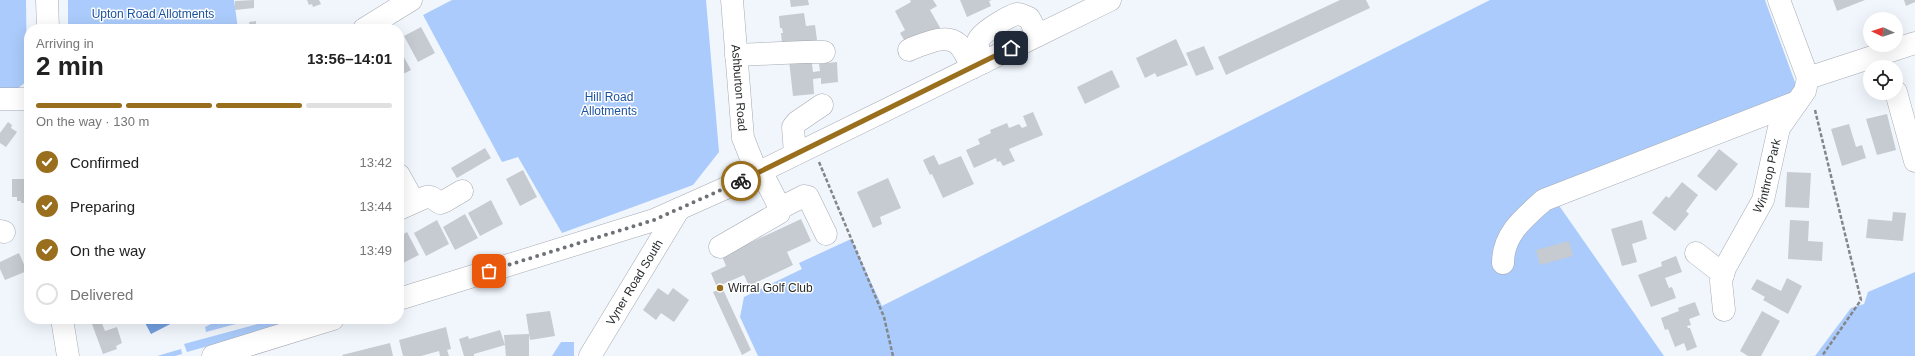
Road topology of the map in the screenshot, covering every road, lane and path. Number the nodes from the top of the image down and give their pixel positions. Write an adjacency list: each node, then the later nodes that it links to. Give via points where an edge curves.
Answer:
1 (47, 0): 6 (street)
2 (411, 0): 7 (street)
3 (732, 0): 12 (street, Ashburton Road)
4 (1110, 0): 8 (street)
5 (1779, 0): 16 (street)
6 (48, 24)
7 (372, 24)
8 (1038, 35): 14 (street); 14 (street, via 1029,18 1018,14 1013,16 979,38)
9 (1915, 43): 13 (street)
10 (909, 50): 14 (street, via 941,39 950,39)
11 (824, 52): 12 (street)
12 (736, 55): 24 (street, Ashburton Road, via 743,138)
13 (1887, 60)
14 (978, 65): 22 (street)
15 (1863, 65): 16 (street)
16 (1808, 78): 21 (street, Winthrop Park)
17 (0, 99): 18 (street)
18 (24, 99)
19 (1898, 100): 23 (street)
20 (822, 104): 22 (street, via 793,127)
21 (1806, 106): 32 (street, via 1544,200 1516,226 1503,250); 33 (street, Winthrop Park, via 1779,128 1763,200); 42 (path, via 1861,300)
22 (804, 150): 24 (street); 41 (path, via 884,317)
23 (1915, 161)
24 (759, 172): 27 (street, Ashburton Road); 28 (street)
25 (462, 191): 26 (street, via 440,203 426,197)
26 (406, 205)
27 (780, 208): 29 (street, via 804,196 808,197); 30 (street, via 779,212)
28 (679, 209): 34 (street, via 654,220); 40 (street, Vyner Road South)
29 (826, 234)
30 (720, 247)
31 (1696, 253): 33 (street)
32 (1503, 263)
33 (1723, 274): 35 (street, Winthrop Park, via 1721,281)
34 (404, 297)
35 (1724, 310)
36 (63, 324): 39 (street)
37 (318, 324): 38 (street)
38 (225, 354)
39 (68, 356)
40 (590, 356)
41 (892, 356)
42 (1822, 356)

